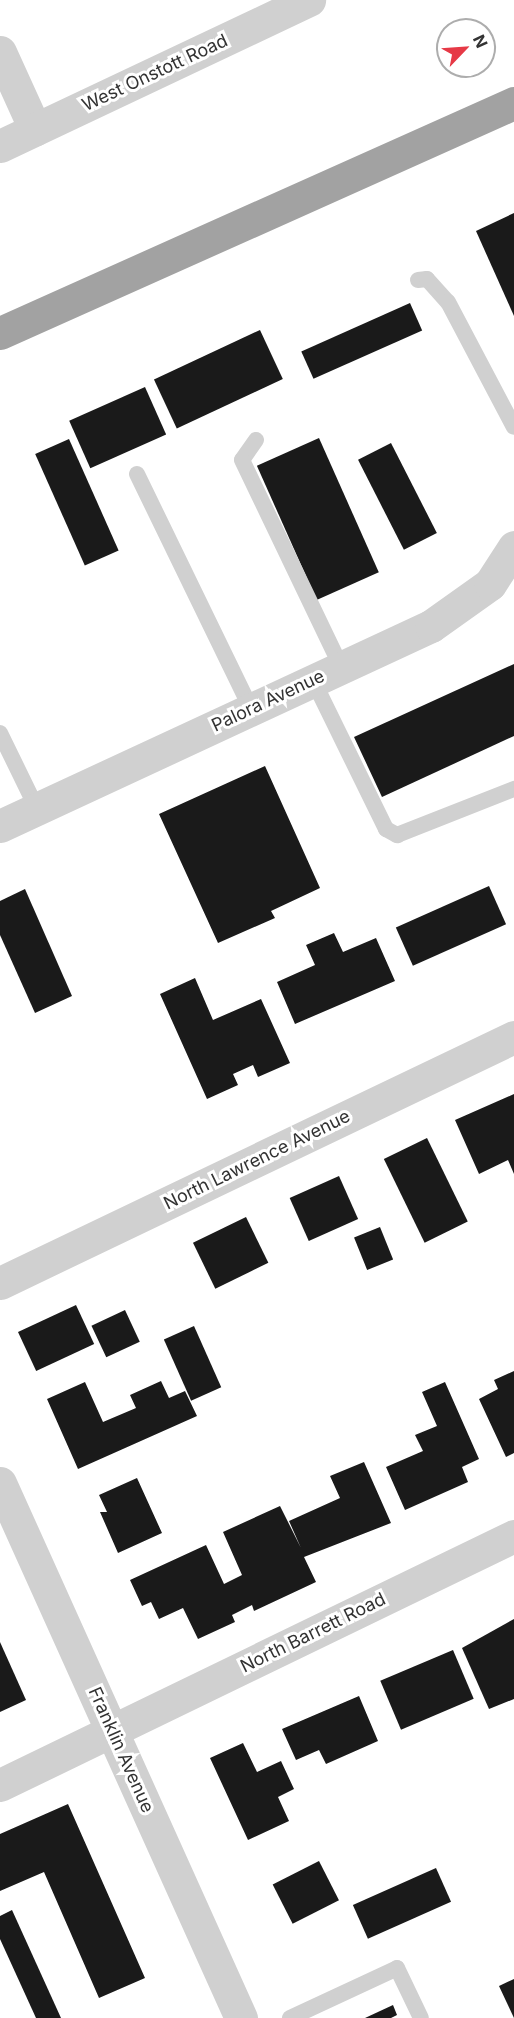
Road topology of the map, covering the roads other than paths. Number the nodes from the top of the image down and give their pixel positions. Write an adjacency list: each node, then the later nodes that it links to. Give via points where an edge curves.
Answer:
1 (309, 0): 4 (street, West Onstott Road)
2 (0, 52): 4 (street)
3 (514, 103): 7 (highway)
4 (35, 129): 5 (street, West Onstott Road)
5 (0, 146)
6 (418, 280): 8 (lane, via 428,279 448,302)
7 (0, 333)
8 (514, 427)
9 (256, 440): 12 (lane, via 242,459)
10 (137, 474): 13 (lane)
11 (514, 547): 12 (street, Palora Avenue, via 490,584 431,626)
12 (327, 674): 13 (street, Palora Avenue); 15 (lane, via 386,829 398,835)
13 (251, 709): 16 (street, Palora Avenue)
14 (0, 733): 16 (lane)
15 (514, 789)
16 (37, 809): 17 (street, Palora Avenue)
17 (0, 826)
18 (514, 1037): 19 (street, North Lawrence Avenue)
19 (0, 1283)
20 (0, 1483): 22 (street, Franklin Avenue)
21 (514, 1536): 22 (street, North Barrett Road)
22 (111, 1730): 23 (street, North Barrett Road); 24 (street, Franklin Avenue)
23 (0, 1785)
24 (241, 2018)
25 (290, 2018): 26 (lane, via 398,1968)
26 (421, 2018)

